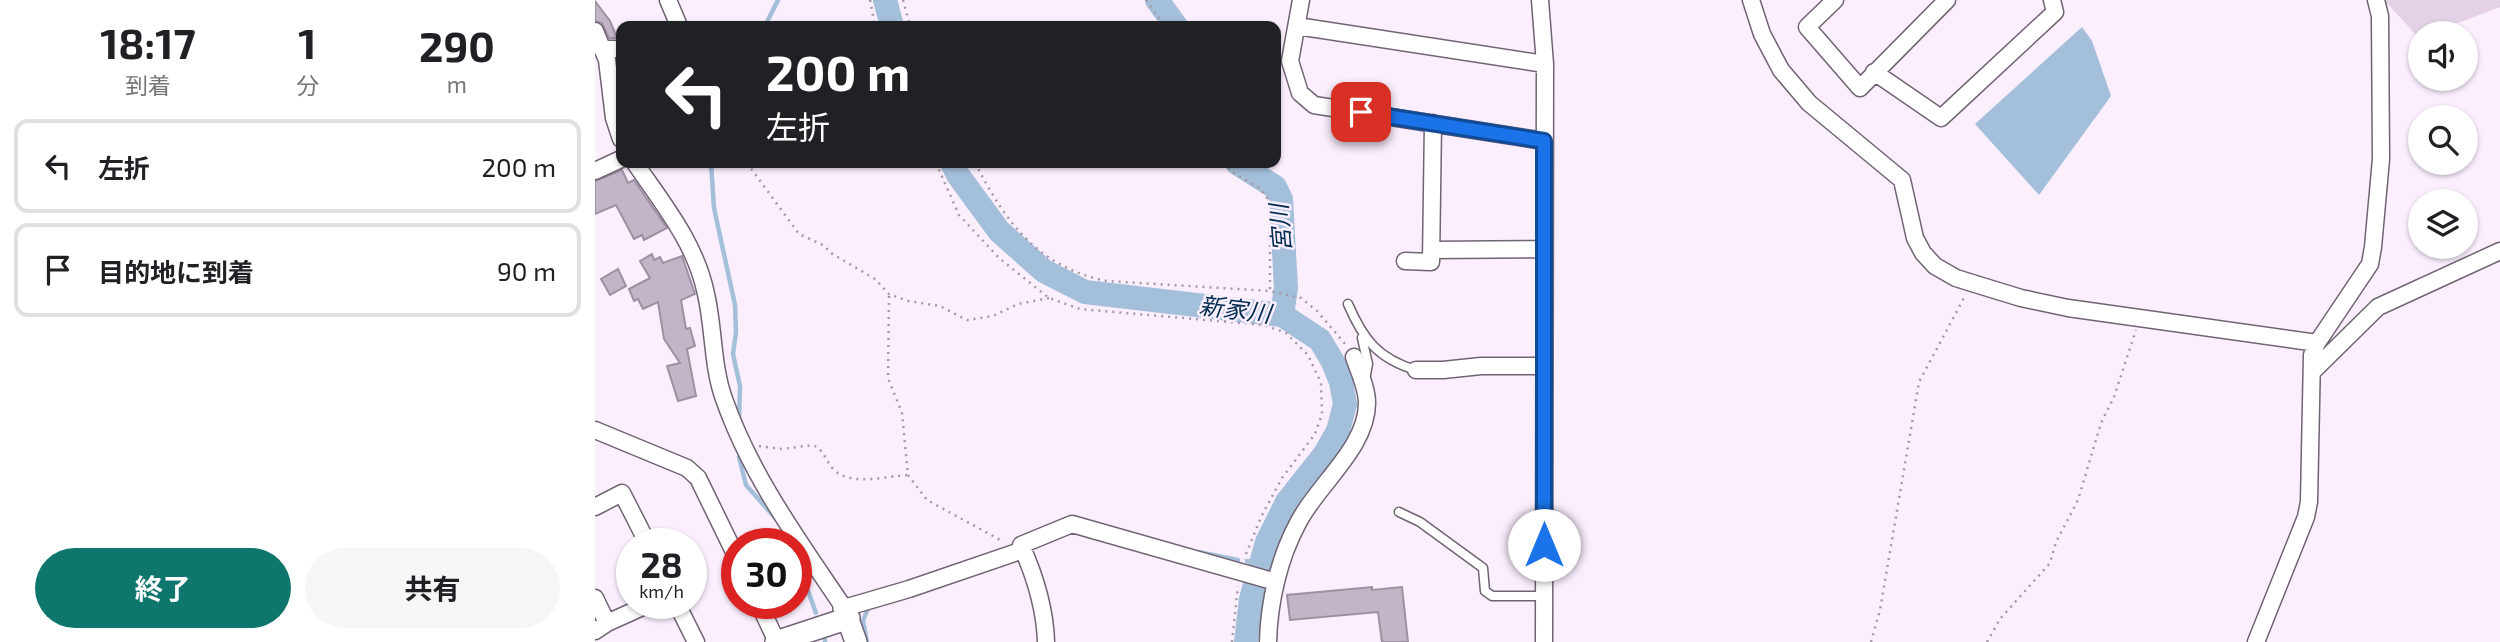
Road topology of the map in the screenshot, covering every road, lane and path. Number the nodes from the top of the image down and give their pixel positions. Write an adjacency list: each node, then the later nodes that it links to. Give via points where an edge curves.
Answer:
1 (668, 0): 12 (street)
2 (870, 0): 13 (path)
3 (903, 0): 14 (path)
4 (1146, 0): 15 (path)
5 (1301, 0): 16 (street)
6 (1540, 0): 20 (street)
7 (1751, 0): 36 (street, via 1781,70 1809,103 1902,180 1915,238 1923,253 1934,266)
8 (1835, 0): 21 (street, via 1807,27 1860,88)
9 (1947, 0): 21 (street)
10 (2052, 0): 21 (street, via 2055,12 1941,118)
11 (2376, 0): 43 (street, via 2381,159 2375,237 2370,264)
12 (677, 21)
13 (874, 21)
14 (909, 21)
15 (1161, 21)
16 (1297, 26): 20 (street); 22 (street, via 1290,61 1300,93 1314,105)
17 (595, 31): 18 (street)
18 (602, 49): 19 (street); 23 (street)
19 (616, 49)
20 (1545, 64): 24 (street)
21 (1874, 72)
22 (1433, 123): 24 (street); 33 (street)
23 (616, 124)
24 (1544, 141): 32 (street)
25 (616, 162): 31 (street)
26 (638, 168): 50 (street, via 683,232 696,262 706,293 722,395)
27 (751, 168): 38 (path, via 799,234 875,279)
28 (938, 168): 39 (path, via 959,215 999,258)
29 (978, 168): 37 (path, via 1004,214 1025,238 1084,276)
30 (1228, 168): 37 (path, via 1260,188 1269,202)
31 (595, 172)
32 (1543, 249): 33 (street); 45 (street)
33 (1431, 250): 35 (street, via 1431,262)
34 (2500, 251): 47 (street, via 2378,307)
35 (1405, 261)
36 (1972, 283): 41 (street, via 2068,308); 74 (path, via 1919,382)
37 (1270, 291): 44 (path, via 1301,298)
38 (889, 294): 39 (path, via 940,306 967,320); 51 (path, via 888,378 902,413)
39 (1049, 298): 57 (path, via 1080,309 1264,325 1286,333 1308,355 1321,383 1322,414 1315,434 1261,516)
40 (1348, 304): 42 (lane)
41 (2140, 318): 43 (street); 75 (path, via 2078,500 2050,563 2000,619)
42 (1360, 332): 46 (lane, via 1382,355); 48 (lane, via 1368,364)
43 (2317, 343): 47 (street)
44 (1355, 357): 48 (street)
45 (1543, 366): 46 (street); 59 (street)
46 (1416, 370)
47 (2312, 372): 76 (street, via 2306,517)
48 (1364, 387): 58 (street, via 1363,423 1350,451 1298,522)
49 (595, 430): 55 (street, via 687,468 698,478)
50 (742, 444): 51 (path, via 782,449 813,445 838,473 851,479); 61 (street, via 781,514)
51 (908, 475): 56 (path, via 927,500 1008,544)
52 (595, 507): 54 (street, via 622,493)
53 (1399, 512): 59 (lane, via 1483,568 1485,591 1492,596)
54 (639, 528)
55 (722, 528)
56 (1022, 547): 57 (street, via 1072,524); 61 (street); 70 (street, via 1043,610)
57 (1240, 572): 58 (street); 71 (path)
58 (1276, 582): 72 (street)
59 (1544, 596): 73 (street)
60 (595, 598): 65 (street)
61 (847, 613): 66 (street); 69 (street)
62 (618, 619): 65 (street)
63 (684, 619): 67 (street)
64 (766, 619): 68 (street)
65 (601, 627)
66 (815, 636): 68 (street)
67 (696, 642)
68 (777, 642)
69 (856, 642)
70 (1046, 642)
71 (1232, 642)
72 (1268, 642)
73 (1544, 642)
74 (1871, 642)
75 (1987, 642)
76 (2256, 642)

